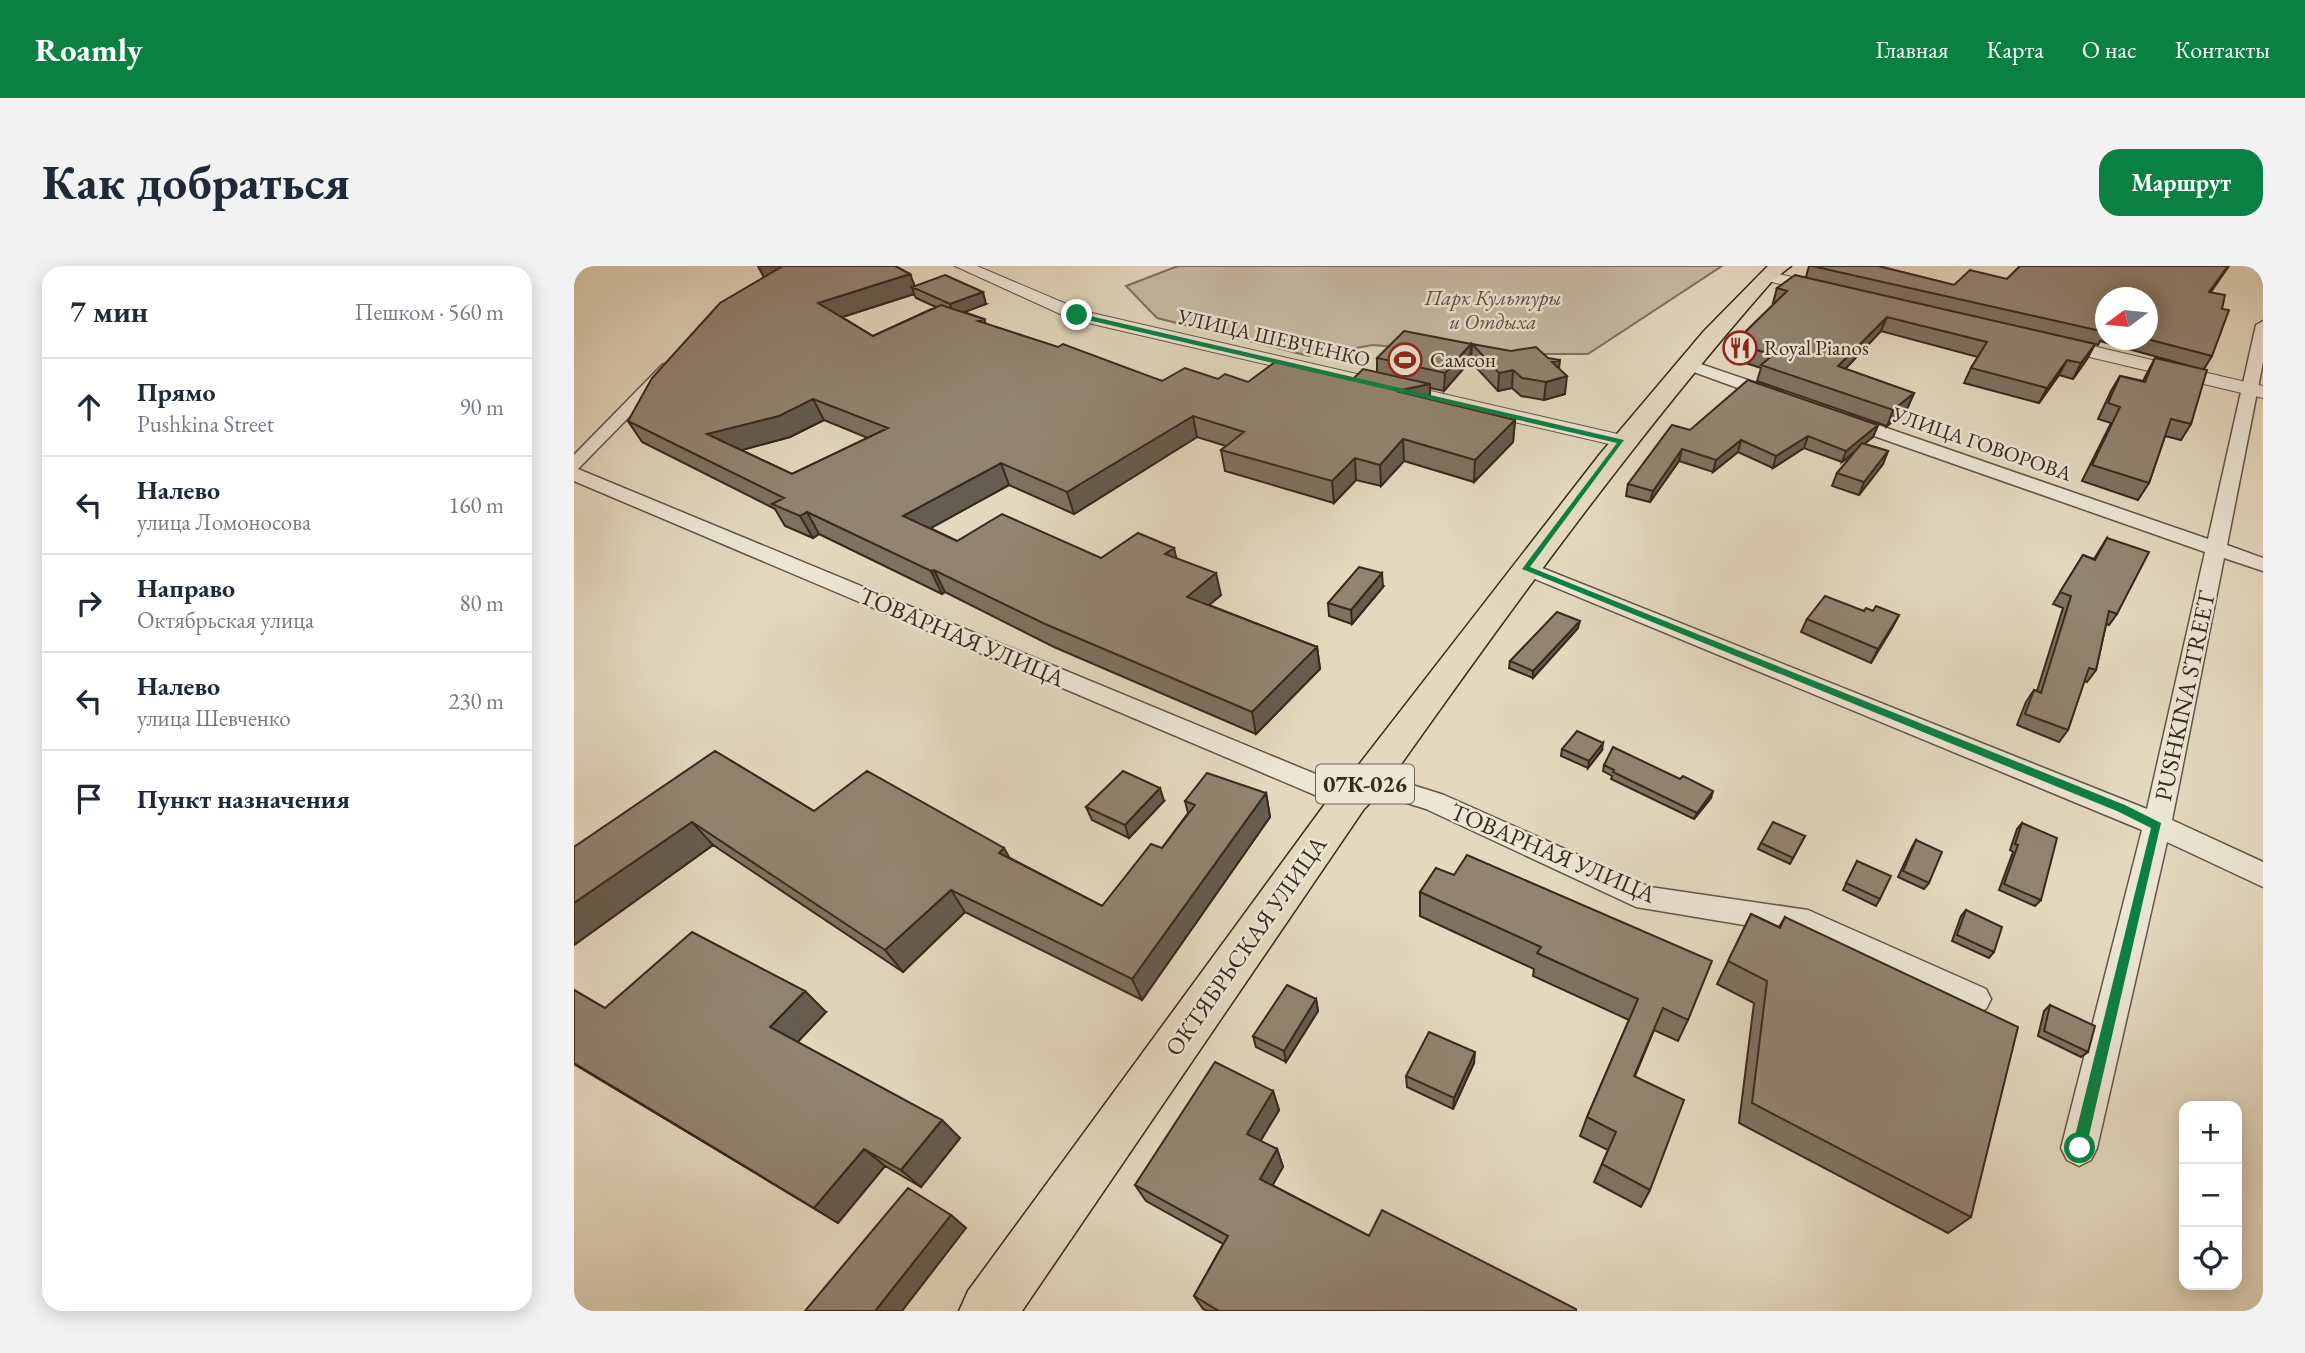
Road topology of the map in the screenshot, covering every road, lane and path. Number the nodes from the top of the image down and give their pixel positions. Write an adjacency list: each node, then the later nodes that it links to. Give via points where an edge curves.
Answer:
1 (963, 266): 11 (street, УЛИЦА ШЕВЧЕНКО, via 1077,315)
2 (1773, 271): 3 (street); 7 (main road, ОКТЯБРЬСКАЯ УЛИЦА / 07К-026)
3 (1848, 295)
4 (2263, 325): 8 (street, PUSHKINA STREET)
5 (2038, 340): 8 (street)
6 (684, 352): 12 (street)
7 (1686, 364): 9 (street); 11 (main road, ОКТЯБРЬСКАЯ УЛИЦА / 07К-026)
8 (2256, 390): 14 (street, PUSHKINA STREET)
9 (1791, 401)
10 (1830, 415): 14 (street, УЛИЦА ГОВОРОВА)
11 (1622, 441): 16 (main road, ОКТЯБРЬСКАЯ УЛИЦА / 07К-026)
12 (574, 465)
13 (574, 474): 17 (street, ТОВАРНАЯ УЛИЦА)
14 (2217, 551): 15 (street, УЛИЦА ГОВОРОВА); 18 (street, PUSHKINA STREET)
15 (2263, 565)
16 (1525, 568): 17 (main road, ОКТЯБРЬСКАЯ УЛИЦА / 07К-026); 18 (street)
17 (1359, 790): 20 (street, ТОВАРНАЯ УЛИЦА, via 1435,802 1646,898 1808,923); 22 (main road, ОКТЯБРЬСКАЯ УЛИЦА / 07К-026)
18 (2157, 826): 19 (street); 21 (street, PUSHKINA STREET)
19 (2263, 876)
20 (1975, 999)
21 (2080, 1148)
22 (988, 1311)

